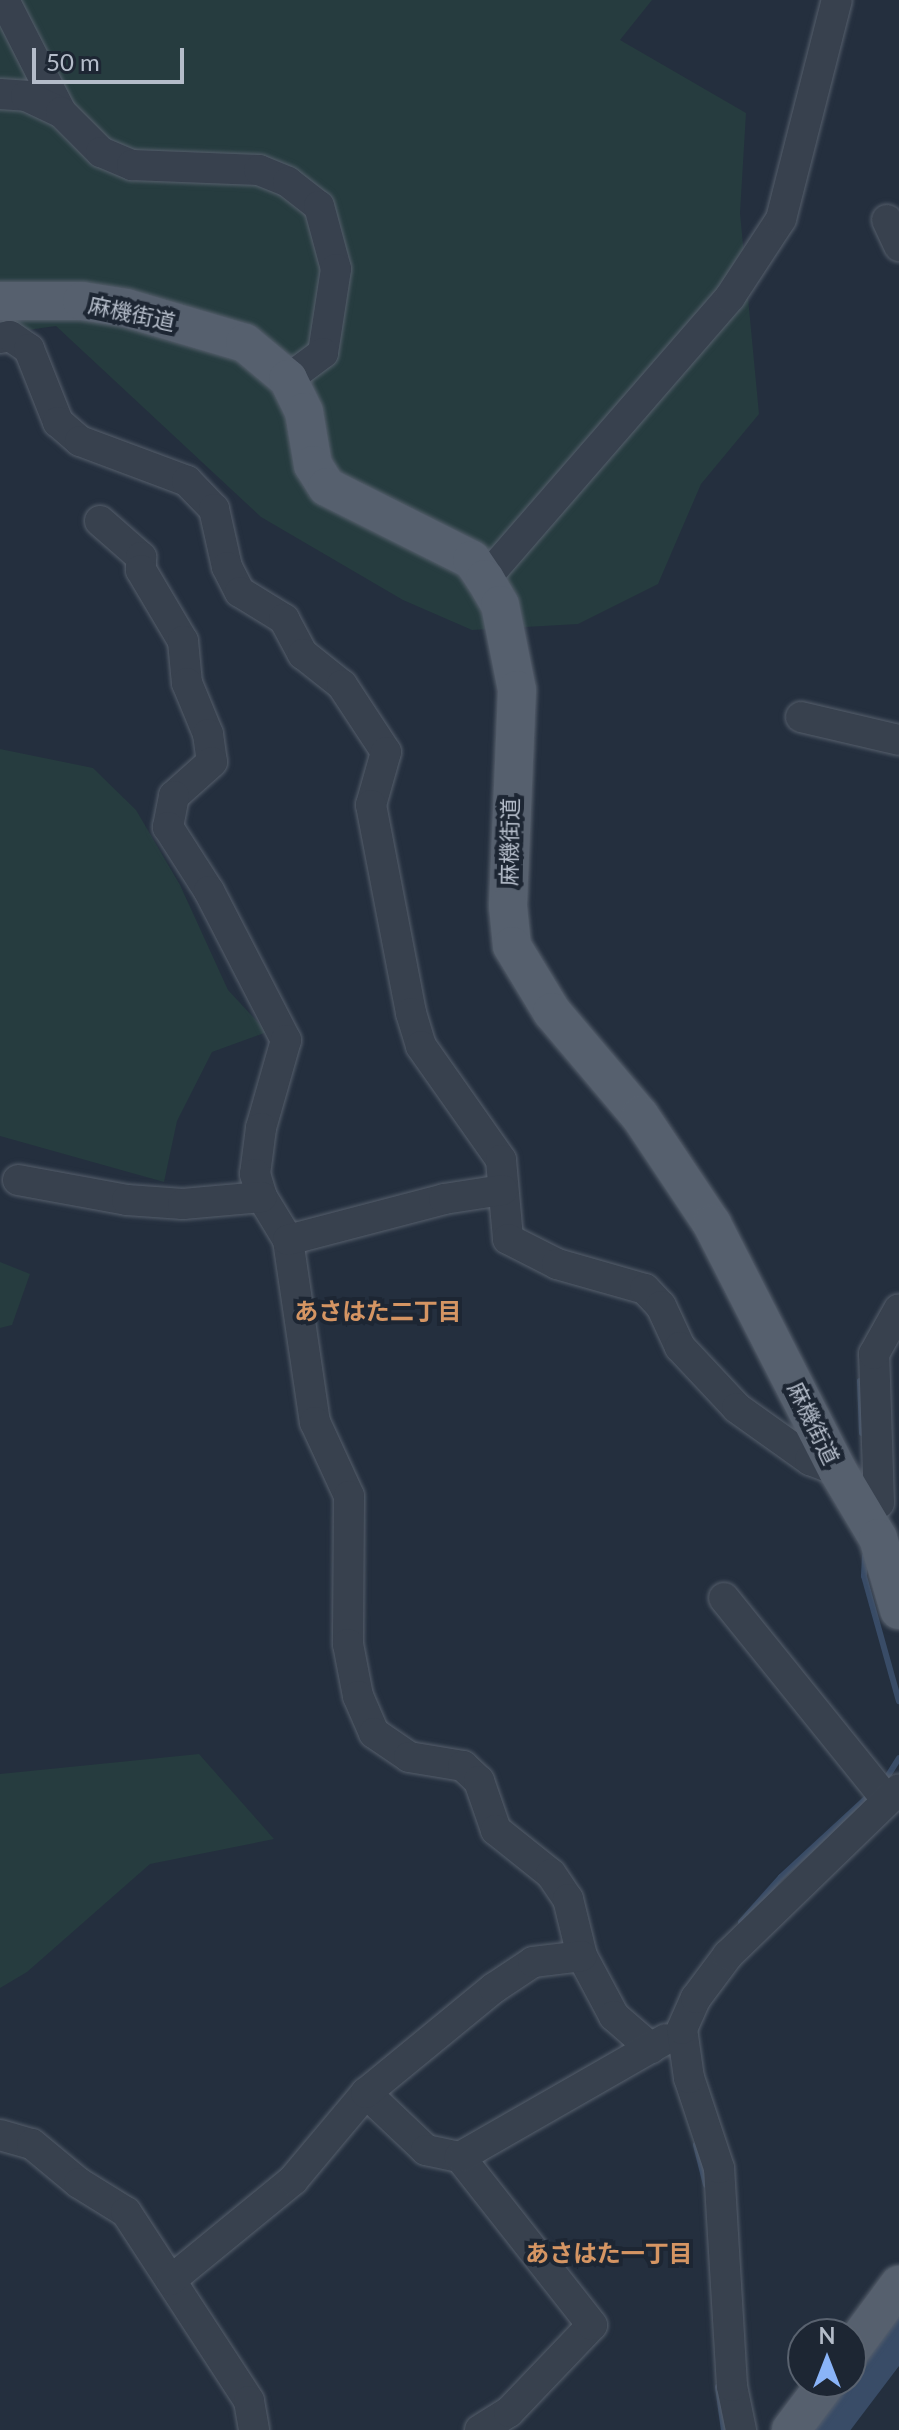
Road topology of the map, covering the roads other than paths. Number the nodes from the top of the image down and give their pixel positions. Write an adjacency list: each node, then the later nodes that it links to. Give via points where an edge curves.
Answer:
1 (4, 0): 4 (street)
2 (837, 0): 9 (street, via 781,219 730,297)
3 (0, 94): 4 (street, via 26,96)
4 (61, 112): 7 (street, via 101,152 132,165 259,170 288,182 319,206 336,269 323,353)
5 (0, 301): 7 (main road, 麻機街道, via 82,301 171,320 245,343)
6 (0, 338): 13 (street, via 10,336 29,349 58,422 80,441 187,481 214,509 227,567 240,592 284,619 303,654 342,685 386,752 371,805 411,1013 421,1046 501,1160)
7 (288, 379): 9 (main road, 麻機街道, via 304,412 313,465 327,487 472,560)
8 (100, 521): 14 (street, via 141,557 141,570 183,641 187,683 208,734 212,762 174,796 168,827 209,891 286,1040 261,1128 255,1174)
9 (485, 579): 17 (main road, 麻機街道, via 500,605 517,690 508,892 512,946 552,1012 678,1168 737,1271)
10 (801, 717): 11 (street)
11 (899, 740)
12 (18, 1180): 14 (street, via 127,1200 183,1204)
13 (502, 1190): 15 (street, via 444,1199); 17 (street, via 508,1239 557,1264 645,1289 661,1306 680,1347 737,1408 810,1460)
14 (262, 1197): 15 (street)
15 (288, 1240): 22 (street, via 315,1422 349,1496 348,1644 358,1696 374,1733 409,1757 463,1766 479,1781 496,1830 551,1874 568,1899)
16 (899, 1309): 18 (street, via 874,1354)
17 (838, 1471): 20 (main road, 麻機街道, via 878,1538)
18 (879, 1503)
19 (724, 1598): 21 (street)
20 (899, 1610)
21 (893, 1794): 23 (street, via 728,1955 696,1998)
22 (582, 1956): 24 (street, via 614,2016); 25 (street, via 533,1962)
23 (682, 2029): 24 (street); 34 (street, via 689,2078 719,2168 732,2386)
24 (651, 2048): 27 (street)
25 (366, 2093): 27 (street, via 426,2150); 28 (street, via 293,2180)
26 (0, 2135): 28 (street, via 32,2144 79,2183 126,2212)
27 (460, 2157): 33 (street, via 592,2325 509,2412)
28 (171, 2280): 32 (street, via 249,2401)
29 (899, 2285): 30 (main road)
30 (867, 2328)
31 (815, 2398): 35 (main road)
32 (254, 2430)
33 (480, 2430)
34 (741, 2430)
35 (791, 2430)

